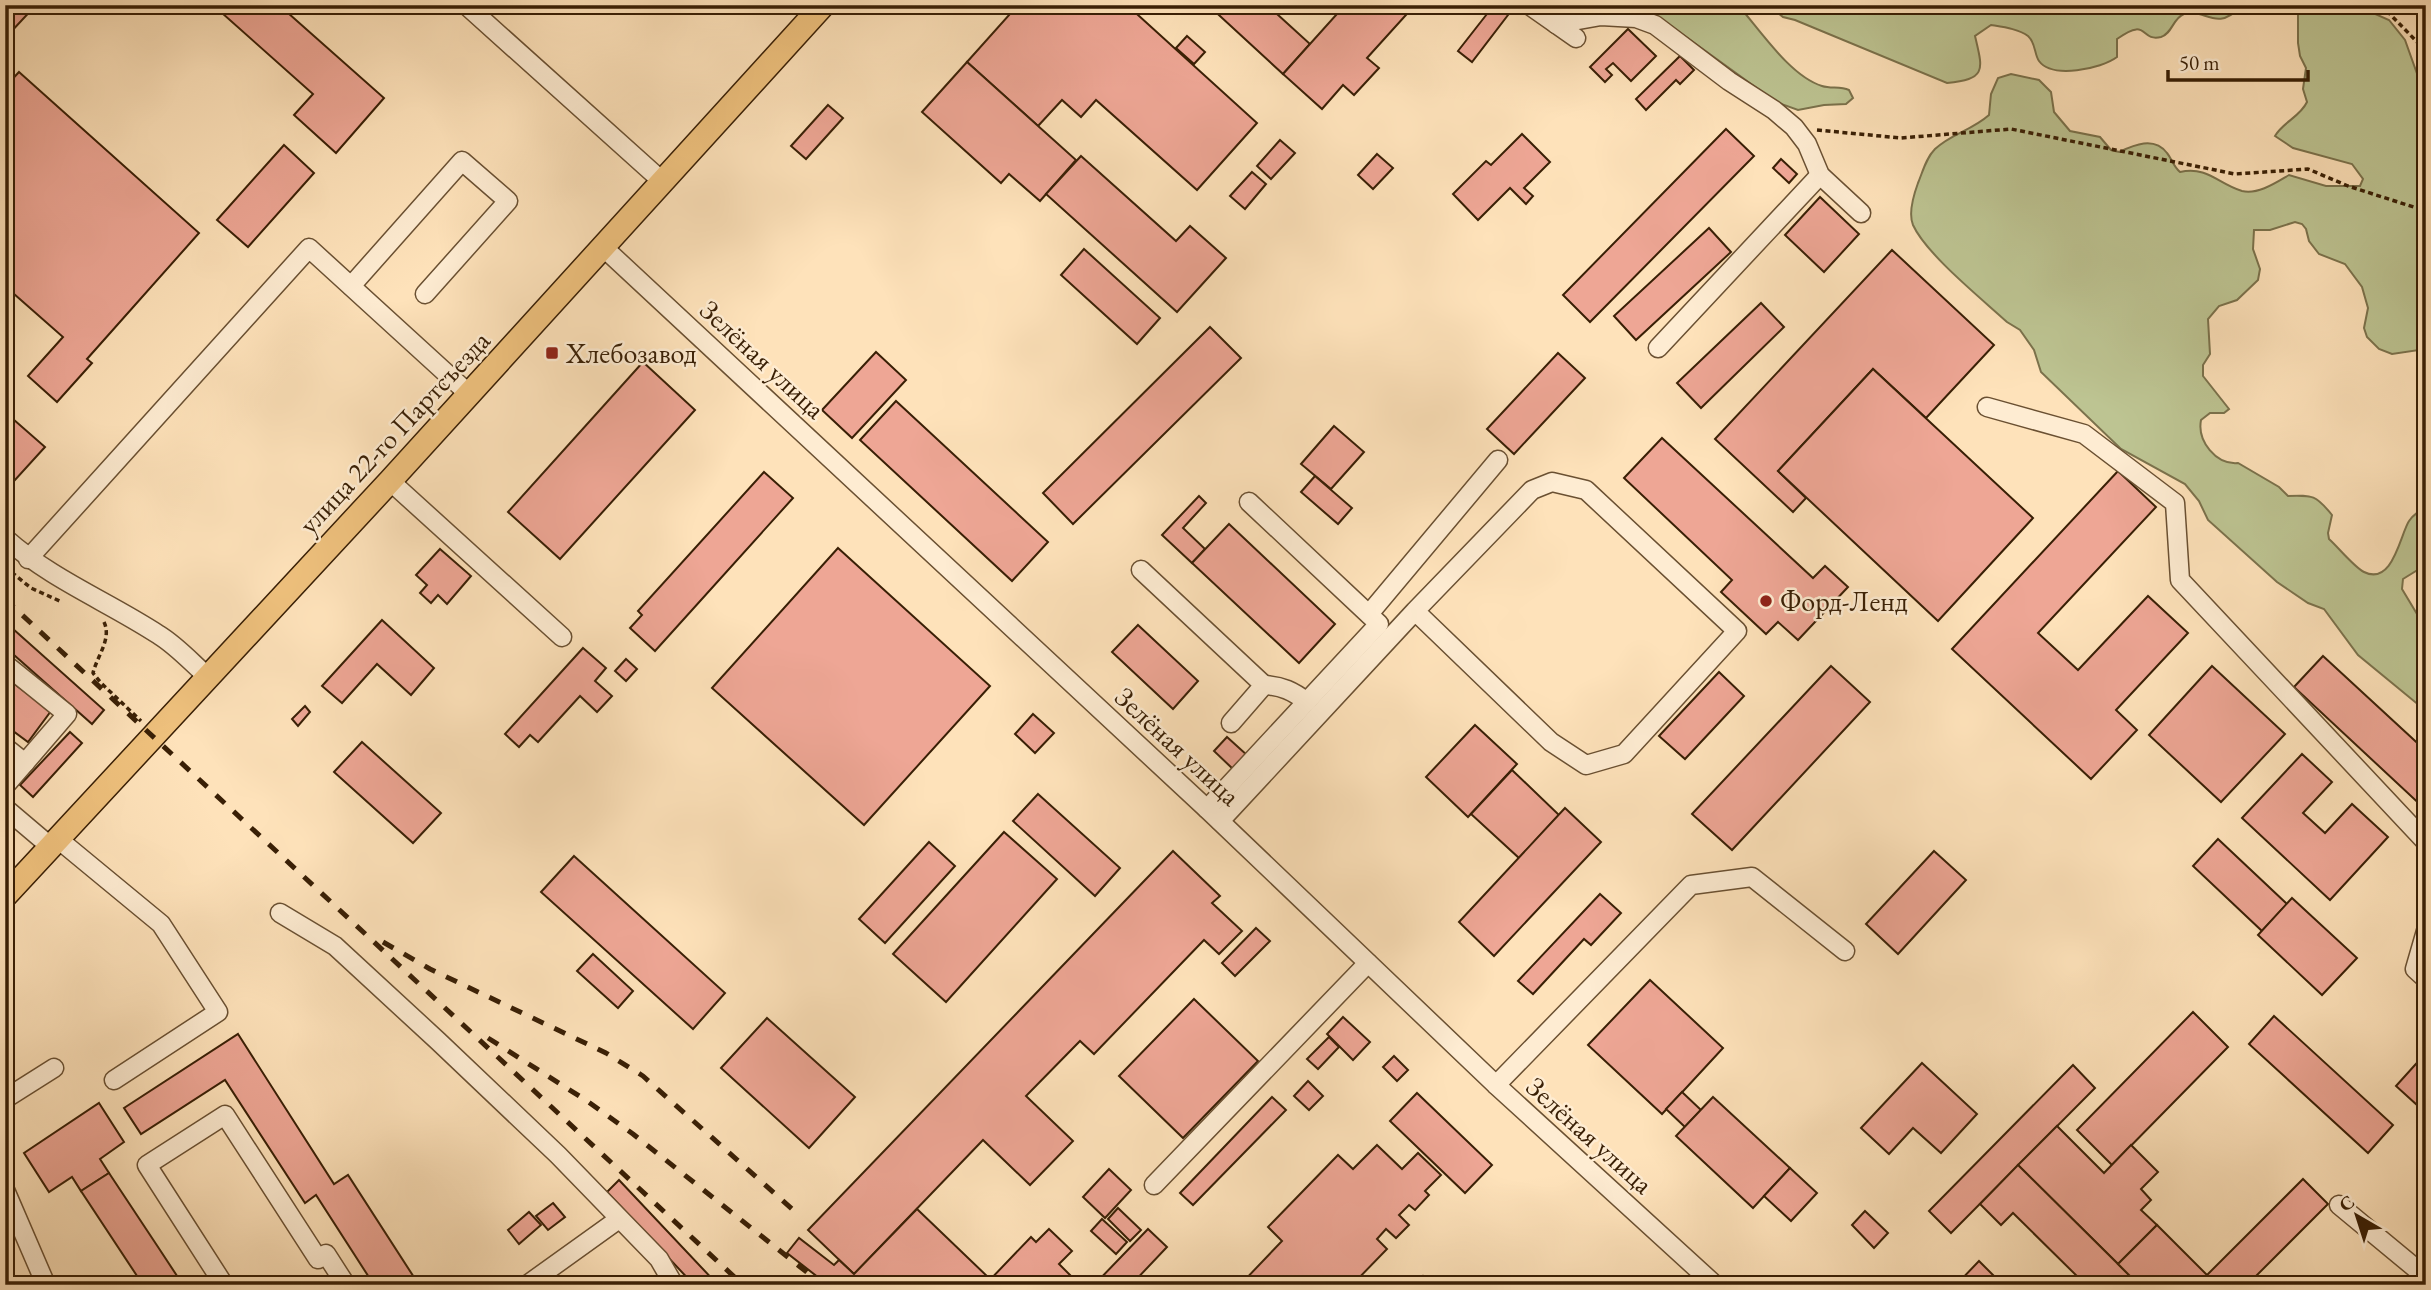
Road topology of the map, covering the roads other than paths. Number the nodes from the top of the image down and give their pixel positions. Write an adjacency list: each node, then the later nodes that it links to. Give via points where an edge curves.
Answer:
1 (466, 5): 7 (street)
2 (823, 5): 7 (main road, улица 22-го Партсъезда)
3 (1529, 5): 4 (street)
4 (1556, 24): 5 (street); 6 (street, via 1601,16 1636,18 1655,25 1794,127 1807,144)
5 (1576, 38)
6 (1819, 175): 8 (street); 12 (street)
7 (663, 182): 9 (main road, улица 22-го Партсъезда)
8 (1861, 213)
9 (603, 247): 13 (main road, улица 22-го Партсъезда); 33 (street, Зелёная улица)
10 (351, 286): 11 (street, via 462,161 508,201); 13 (street); 19 (street, via 309,248)
11 (425, 294)
12 (1658, 348)
13 (469, 394): 16 (main road, улица 22-го Партсъезда)
14 (1987, 407): 34 (street, via 2084,434 2175,503 2180,580)
15 (1498, 460): 22 (street)
16 (390, 481): 23 (street); 25 (main road, улица 22-го Партсъезда)
17 (1249, 502): 22 (street)
18 (5, 538): 19 (street)
19 (29, 559): 25 (street, via 162,636)
20 (1141, 570): 26 (street)
21 (1415, 611): 21 (street, via 1551,742 1586,765 1624,754 1737,631 1586,490 1552,482 1532,490); 33 (street)
22 (1369, 614): 27 (street, via 1379,624)
23 (562, 637)
24 (5, 664): 30 (street, via 67,714)
25 (208, 677): 35 (main road, улица 22-го Партсъезда)
26 (1264, 685): 27 (street, via 1293,691); 28 (street)
27 (1307, 702): 33 (street)
28 (1230, 723)
29 (5, 747): 30 (street)
30 (25, 763): 31 (street)
31 (5, 786)
32 (5, 808): 35 (street)
33 (1214, 815): 40 (street, Зелёная улица)
34 (2426, 842)
35 (55, 843): 36 (main road, улица 22-го Партсъезда); 43 (street, via 161,924 218,1012)
36 (5, 896)
37 (279, 912): 49 (street, via 335,946)
38 (2426, 932): 41 (street, via 2415,969)
39 (1845, 951): 44 (street, via 1752,877 1691,884)
40 (1368, 963): 44 (street, Зелёная улица); 46 (street)
41 (2426, 979)
42 (54, 1068): 45 (street)
43 (114, 1080)
44 (1496, 1085): 56 (street, Зелёная улица)
45 (5, 1099)
46 (1153, 1185)
47 (5, 1190): 51 (street)
48 (2339, 1205): 50 (street)
49 (619, 1219): 54 (street); 55 (street, via 659,1259)
50 (2426, 1277)
51 (46, 1285)
52 (224, 1285): 53 (street, via 147,1165 225,1115 318,1259 326,1254)
53 (346, 1285)
54 (527, 1285)
55 (674, 1285)
56 (1715, 1285)

